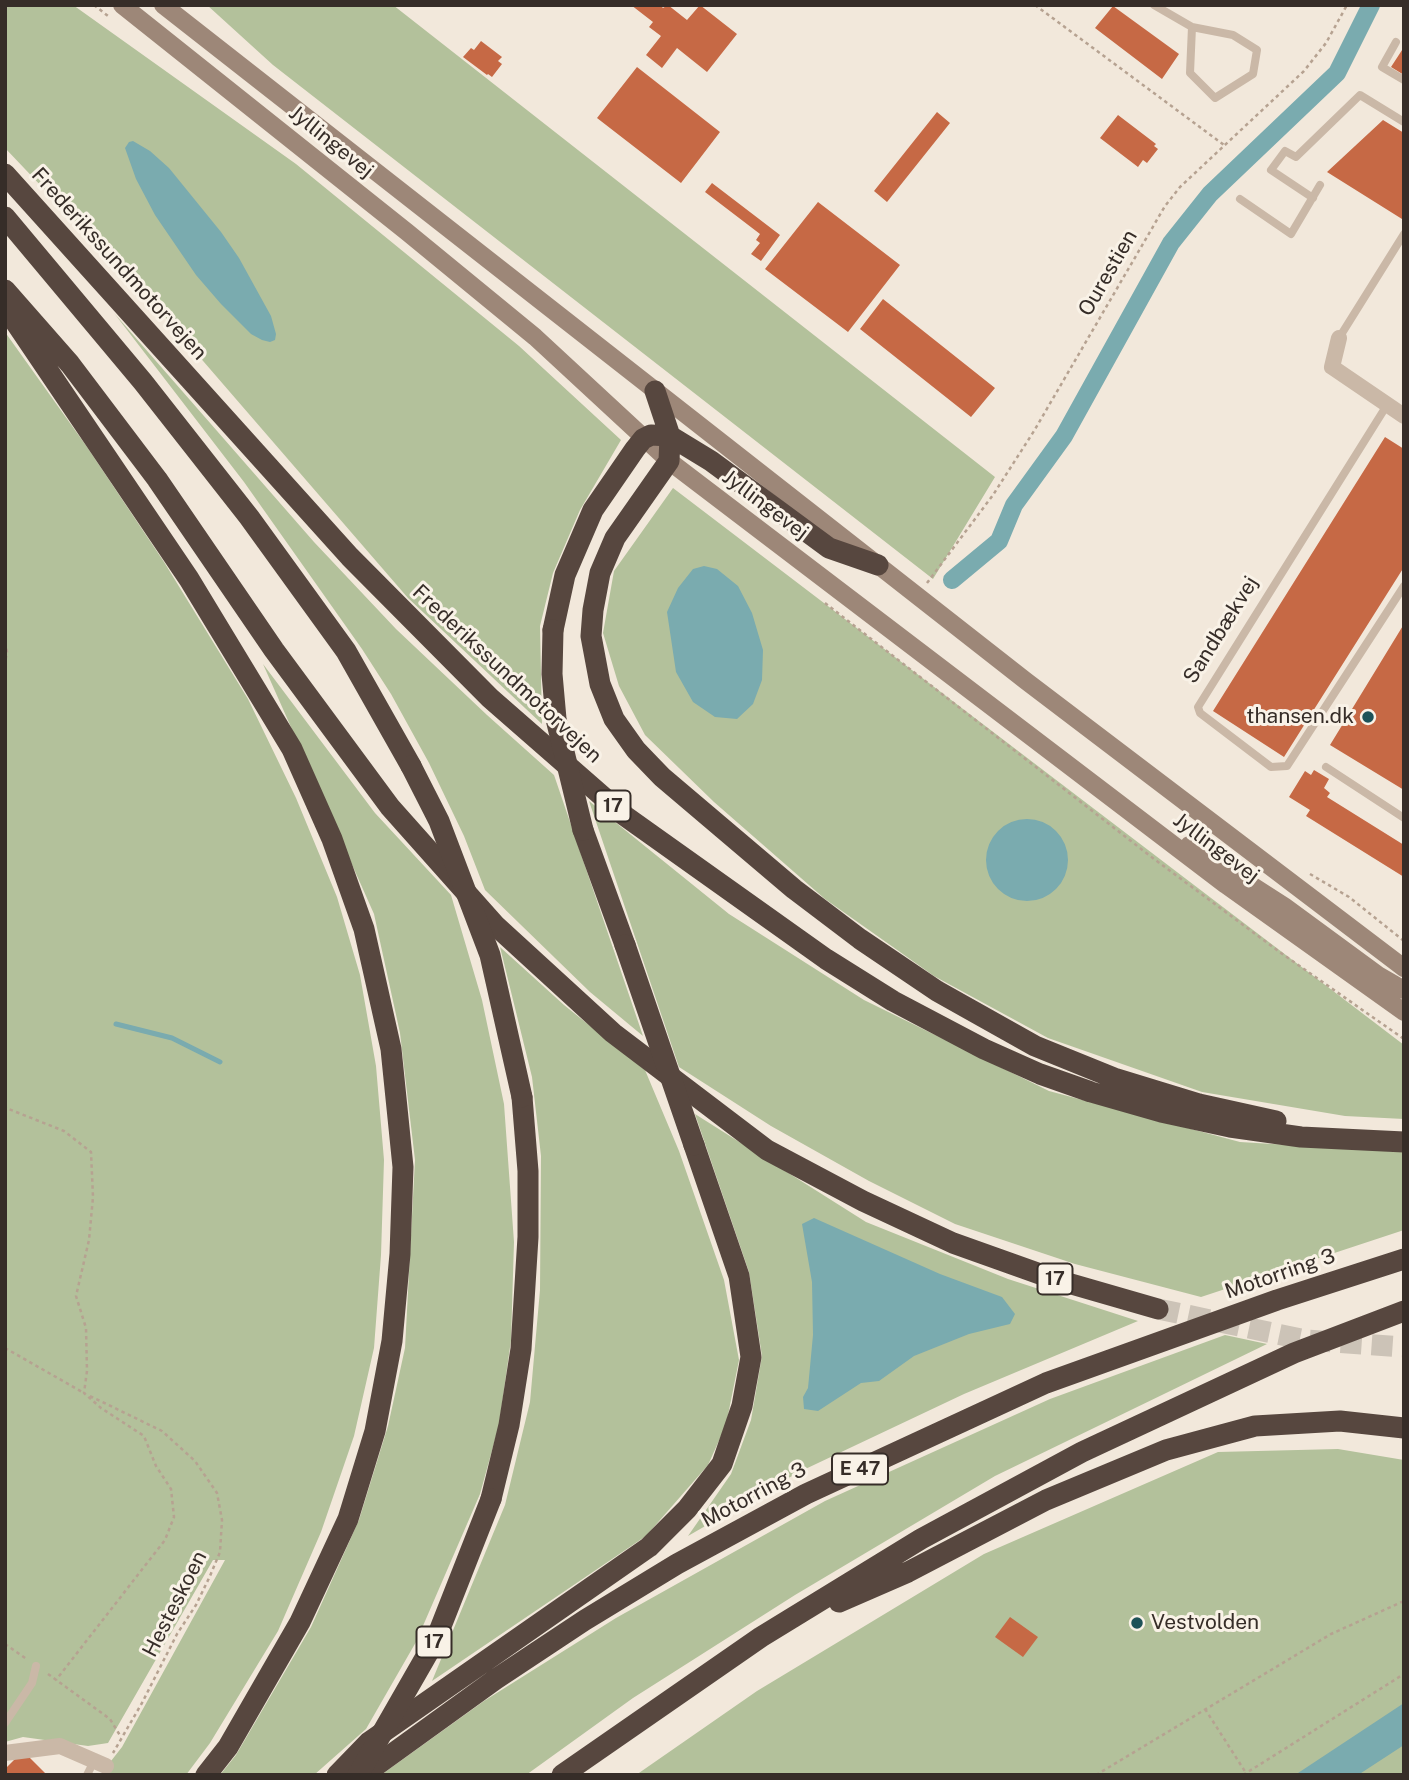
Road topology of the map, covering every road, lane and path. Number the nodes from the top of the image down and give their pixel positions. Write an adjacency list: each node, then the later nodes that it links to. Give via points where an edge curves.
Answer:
1 (122, 5): 24 (street, Jyllingevej, via 535,337)
2 (1035, 5): 10 (path)
3 (1154, 5): 6 (lane)
4 (1347, 5): 10 (path, Ourestien, via 1304,71)
5 (165, 8): 20 (street, Jyllingevej)
6 (1192, 27): 6 (lane, via 1233,35 1257,50 1253,74 1215,99 1190,73)
7 (1396, 42): 8 (lane, via 1382,67)
8 (1404, 80)
9 (1404, 122): 13 (lane, via 1360,95 1296,157 1285,151 1271,170)
10 (1225, 145): 27 (path, Ourestien, via 1165,206 1034,432)
11 (5, 174): 38 (highway, Frederikssundmotorvejen / 17, via 417,627 625,817 893,1001 1040,1074 1161,1112 1230,1127)
12 (1320, 185): 13 (lane)
13 (1313, 198): 14 (lane, via 1291,233)
14 (1240, 199)
15 (5, 217): 60 (highway, 17, bridge, via 143,382 346,651 439,821 490,955 522,1097 528,1184 521,1349 509,1425 491,1499 436,1639)
16 (1404, 234): 19 (lane)
17 (5, 290): 41 (highway, 17, via 70,364 157,479 274,650 390,807 495,925 613,1033 767,1150 863,1201 953,1242 1054,1279)
18 (5, 307): 58 (highway, via 189,579 292,749 332,839 363,929 391,1049 402,1167 400,1254 392,1340 375,1431 348,1519 300,1622 228,1747)
19 (1339, 338): 21 (street, via 1332,367)
20 (655, 391): 23 (highway); 26 (street, Jyllingevej)
21 (1387, 405): 22 (street); 28 (lane, Sandbækvej, via 1198,706 1200,713 1271,767 1287,766)
22 (1404, 416)
23 (670, 436): 24 (highway); 25 (highway); 26 (highway, via 829,548)
24 (643, 439): 25 (street, Jyllingevej); 59 (highway, bridge, via 593,510 565,575 553,630 556,719 583,830 739,1276 751,1357 742,1406 722,1464 649,1547 369,1742)
25 (669, 461): 33 (street, Jyllingevej); 38 (highway, via 615,538 600,573 593,610 591,636 600,684 614,719 636,750 794,889 860,939 937,991 1035,1046 1114,1078 1199,1104)
26 (878, 565): 34 (street, Jyllingevej)
27 (927, 583)
28 (1404, 586)
29 (5, 642): 30 (path)
30 (5, 663)
31 (1326, 767): 32 (lane)
32 (1404, 818)
33 (1145, 824): 35 (street, via 1198,849); 36 (street, Jyllingevej)
34 (1404, 968)
35 (1404, 990)
36 (1404, 1012)
37 (5, 1105): 44 (path, via 64,1131 91,1152 89,1240 76,1296 86,1328)
38 (1371, 1142): 39 (highway, Frederikssundmotorvejen / 17)
39 (1404, 1142)
40 (1404, 1259): 61 (highway, Motorring 3 / E 47, via 1046,1383 806,1494 585,1620)
41 (1158, 1309)
42 (1404, 1311): 47 (highway, via 1294,1353 1082,1452 921,1539)
43 (5, 1348): 44 (path, Hesteskoen)
44 (83, 1393): 51 (path, via 144,1436 171,1489 174,1517 165,1540); 54 (path, Hesteskoen, via 162,1431 195,1461 217,1493 222,1520 220,1552 210,1576)
45 (1404, 1428): 47 (highway, via 1340,1421 1255,1426 1166,1450 1046,1500 908,1572)
46 (1404, 1601): 52 (path, via 1331,1634)
47 (761, 1637): 62 (highway)
48 (5, 1644): 49 (path)
49 (36, 1666): 51 (path); 53 (lane, via 32,1683)
50 (1404, 1674): 57 (path)
51 (56, 1680): 54 (path, via 110,1718)
52 (1205, 1709): 57 (path); 63 (path)
53 (5, 1723)
54 (121, 1737): 56 (path, Hesteskoen)
55 (5, 1753): 56 (street, via 60,1746)
56 (96, 1767)
57 (1245, 1774)
58 (206, 1775)
59 (337, 1775)
60 (358, 1775)
61 (363, 1775)
62 (562, 1775)
63 (1096, 1775)

